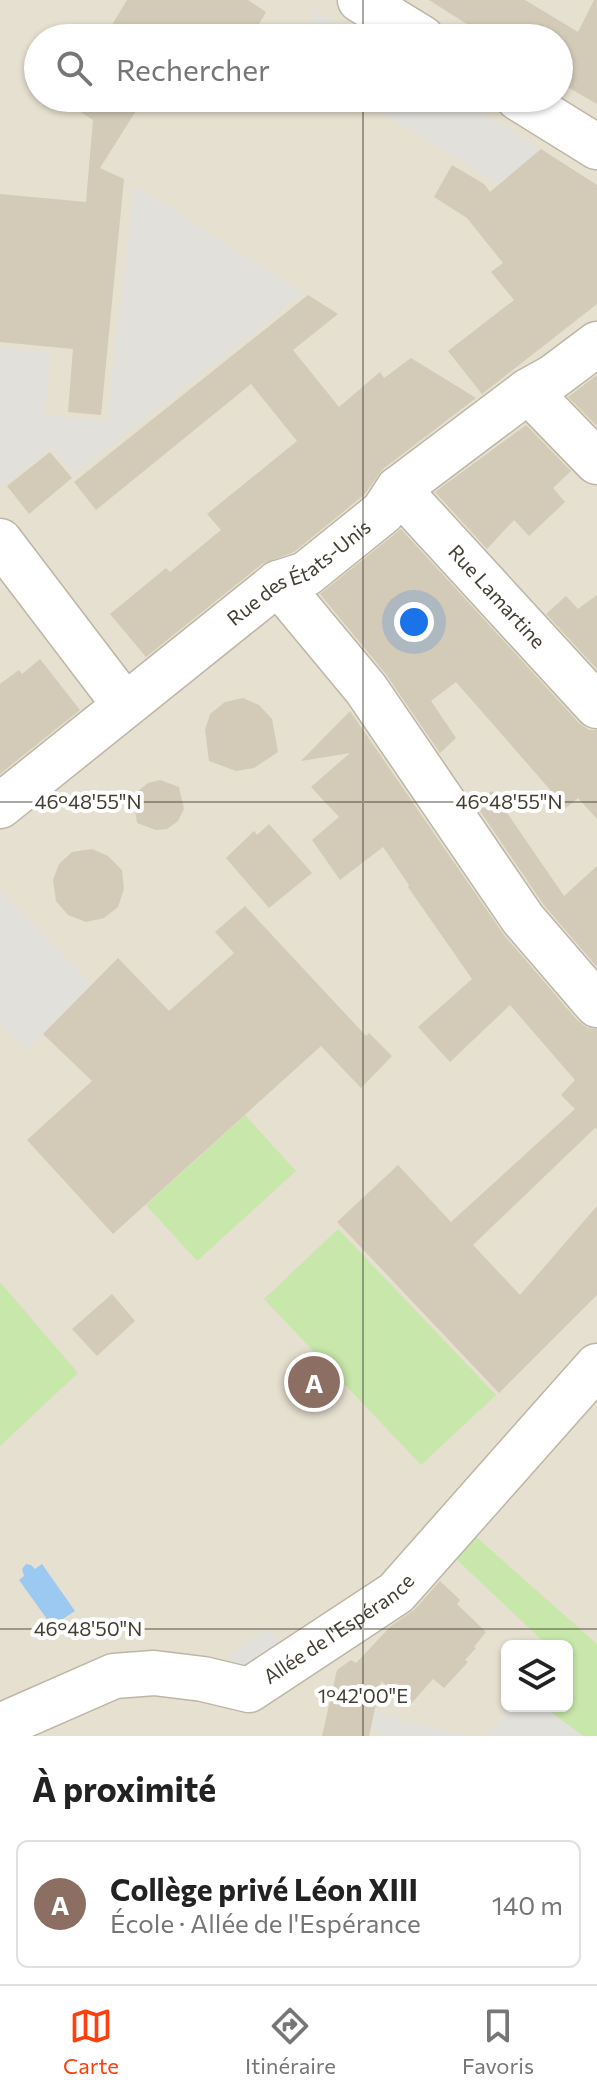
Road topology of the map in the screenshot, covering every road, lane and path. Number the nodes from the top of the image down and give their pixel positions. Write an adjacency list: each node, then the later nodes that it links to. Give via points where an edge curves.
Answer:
1 (360, 0): 2 (street)
2 (399, 24)
3 (541, 112): 4 (street)
4 (597, 147)
5 (597, 344): 6 (street, Rue des États-Unis)
6 (528, 391): 7 (street); 8 (street, Rue des États-Unis)
7 (597, 462)
8 (398, 489): 10 (street, Rue des États-Unis, via 383,512 306,574); 12 (street, Rue Lamartine)
9 (0, 541): 11 (street)
10 (278, 583): 11 (street, Rue des États-Unis); 14 (street, via 366,689 523,919)
11 (123, 705): 13 (street, Rue des États-Unis)
12 (597, 706)
13 (0, 806)
14 (597, 1005)
15 (597, 1366): 16 (street, Allée de l'Espérance, via 396,1593 249,1690 154,1673 114,1676)
16 (0, 1726)

